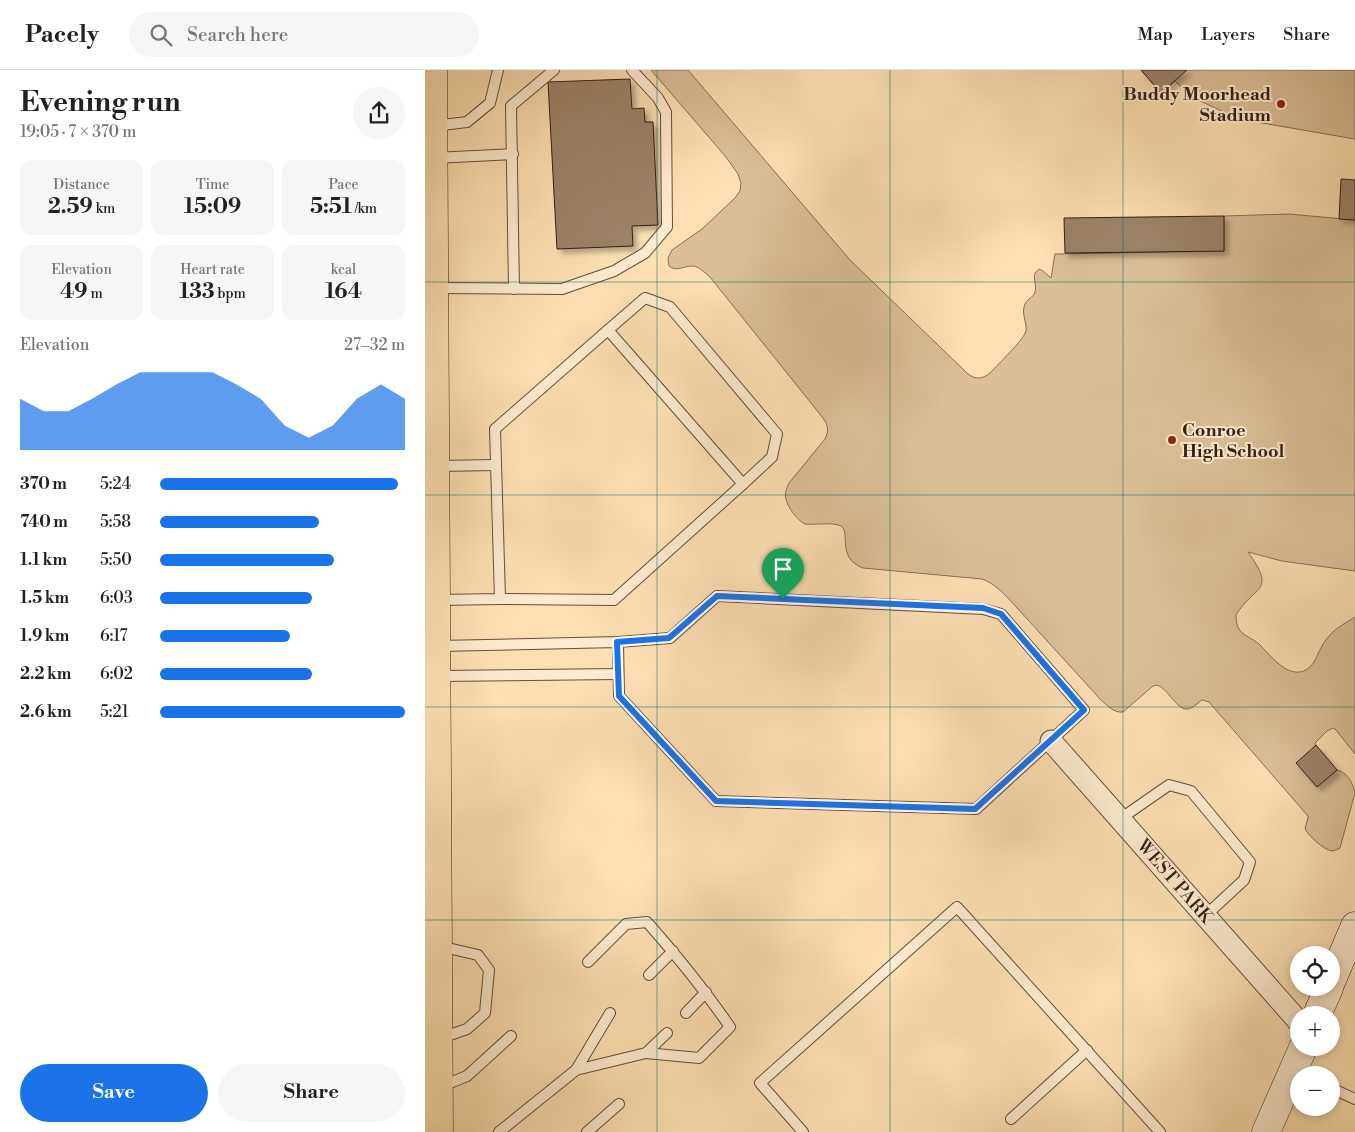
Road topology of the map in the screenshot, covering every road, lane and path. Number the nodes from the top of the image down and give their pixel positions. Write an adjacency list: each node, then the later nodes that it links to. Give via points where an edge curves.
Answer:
1 (433, 70): 5 (main road)
2 (498, 70): 5 (lane, via 490,103 467,122)
3 (554, 70): 6 (lane, via 511,106)
4 (632, 70): 8 (lane, via 658,98 666,112 667,227 645,253 614,271 562,289)
5 (431, 139): 6 (lane); 7 (main road)
6 (513, 154): 8 (lane)
7 (434, 288): 8 (lane); 10 (main road)
8 (514, 289)
9 (608, 330): 11 (lane, via 495,429); 12 (lane); 12 (lane, via 645,298 670,306 777,434 772,458)
10 (430, 460): 11 (lane); 14 (main road)
11 (496, 465): 13 (lane)
12 (743, 484): 13 (lane, via 614,600)
13 (500, 599): 14 (lane)
14 (436, 600): 16 (main road)
15 (617, 642): 16 (lane); 17 (lane); 18 (lane, via 669,638 717,596 983,608 1001,614 1084,710)
16 (433, 654): 17 (lane); 22 (main road)
17 (618, 674): 18 (lane, via 619,696 716,801 975,809)
18 (1051, 741): 19 (street, WEST PARK)
19 (1120, 819): 20 (street, WEST PARK); 20 (lane, via 1169,785 1191,790 1250,862 1243,880)
20 (1205, 916): 28 (street, WEST PARK)
21 (1355, 926): 24 (main road)
22 (438, 946): 33 (main road); 33 (lane, via 478,955 489,970 485,1013 467,1029)
23 (673, 951): 25 (lane, via 647,922 626,924); 26 (lane); 27 (lane)
24 (1340, 961)
25 (589, 962)
26 (649, 974)
27 (706, 992): 30 (lane); 35 (lane, via 730,1027 699,1058)
28 (1290, 1012)
29 (610, 1013): 37 (lane)
30 (686, 1013)
31 (667, 1033): 35 (lane)
32 (511, 1036): 38 (lane, via 467,1076)
33 (439, 1039): 38 (main road)
34 (1087, 1050): 42 (lane); 46 (lane, via 957,908 760,1083); 47 (lane)
35 (646, 1053): 37 (lane)
36 (1299, 1065): 48 (main road)
37 (575, 1070): 44 (lane)
38 (439, 1087): 43 (main road)
39 (1340, 1092): 40 (lane)
40 (1355, 1098)
41 (619, 1104): 45 (lane)
42 (1011, 1119)
43 (439, 1132)
44 (499, 1132)
45 (587, 1132)
46 (803, 1132)
47 (1160, 1132)
48 (1267, 1132)

